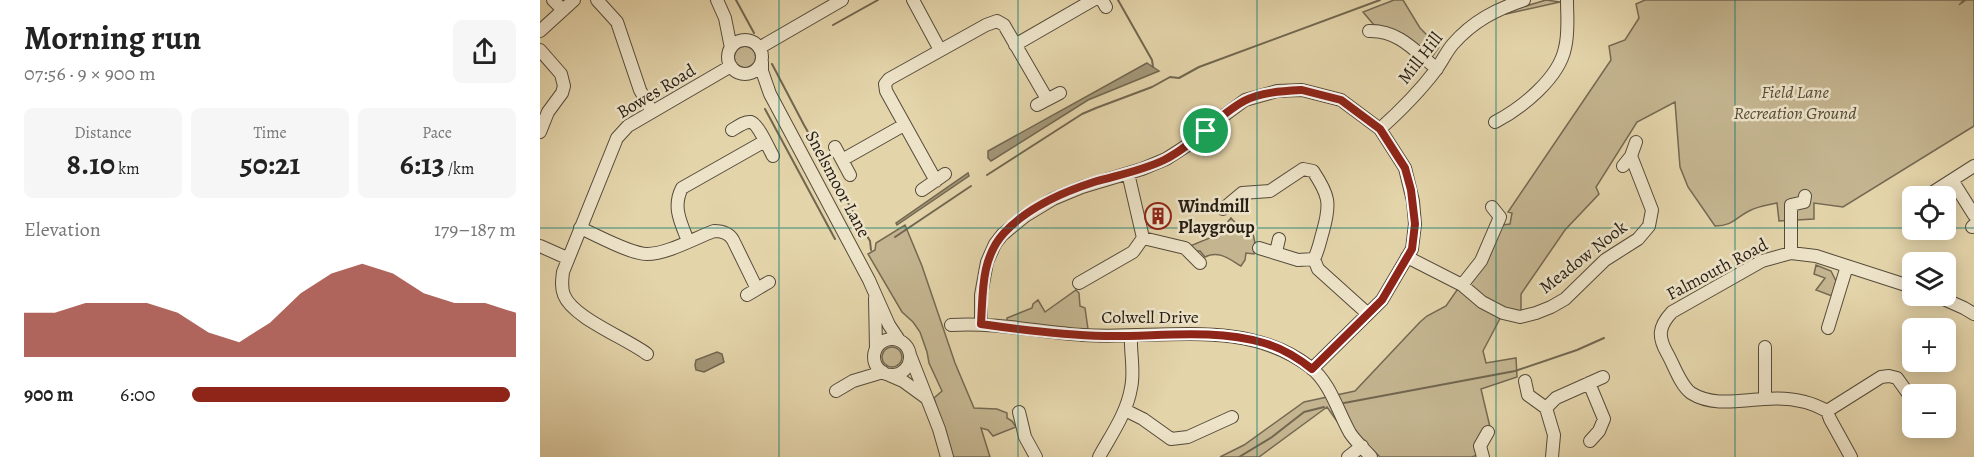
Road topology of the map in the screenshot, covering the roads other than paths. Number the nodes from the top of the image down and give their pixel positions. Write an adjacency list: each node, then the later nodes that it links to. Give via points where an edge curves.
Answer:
1 (553, 0): 11 (street)
2 (574, 0): 11 (street)
3 (597, 0): 27 (street, via 617,22 640,90)
4 (717, 0): 12 (street)
5 (842, 0): 10 (street)
6 (913, 0): 20 (street)
7 (1093, 0): 16 (street)
8 (1524, 0): 23 (street, Mill Hill, via 1472,25 1452,45)
9 (1567, 0): 28 (street, via 1568,34 1560,62 1537,92)
10 (826, 4): 18 (street)
11 (563, 10): 13 (street)
12 (725, 18): 15 (street); 17 (street)
13 (540, 31)
14 (1369, 31): 23 (street, via 1390,33 1405,41)
15 (748, 40): 17 (street); 18 (street)
16 (1015, 45): 20 (street, via 1004,25 994,21); 25 (street, via 1042,102)
17 (731, 48): 22 (street)
18 (759, 48): 21 (street)
19 (540, 50): 32 (street, via 561,74 564,86)
20 (940, 50): 29 (street, via 886,82 886,91)
21 (762, 62): 24 (street, via 755,71); 26 (street, Snelsmoor Lane)
22 (731, 66): 24 (street); 27 (street, Bowes Road)
23 (1437, 69): 30 (street, Mill Hill)
24 (745, 74): 26 (street, Snelsmoor Lane)
25 (1060, 93)
26 (770, 94): 65 (street, Snelsmoor Lane)
27 (652, 112): 48 (street, Bowes Road, via 628,126 617,138)
28 (1495, 122)
29 (904, 125): 37 (street); 43 (street, via 941,177)
30 (1380, 129): 39 (street, via 1341,100 1302,90 1278,91 1245,100 1184,148); 56 (street, via 1405,168 1410,184 1415,224)
31 (732, 130): 33 (street, via 751,122)
32 (540, 132)
33 (762, 136): 36 (street); 51 (street, via 682,188 676,207)
34 (1636, 142): 63 (street, Meadow Nook, via 1627,161 1652,210 1649,225 1638,239 1596,267 1565,299 1520,317 1482,302)
35 (835, 147): 37 (street)
36 (773, 156)
37 (842, 160): 40 (street)
38 (1974, 166): 41 (street)
39 (1128, 173): 49 (street); 70 (street, via 1053,199 1011,225 995,244 987,262)
40 (850, 175)
41 (1952, 180): 42 (street); 47 (street)
42 (1943, 186)
43 (922, 190)
44 (1805, 196): 55 (street, via 1804,202 1791,205)
45 (1223, 209): 58 (street, via 1242,193 1270,191 1303,169 1313,171 1329,203)
46 (1500, 214): 63 (street, via 1481,261)
47 (1973, 222)
48 (580, 228): 51 (street, via 637,253 659,252); 57 (street, Bowes Road)
49 (1143, 238): 59 (street, via 1185,248); 61 (street, via 1133,252)
50 (1279, 239): 54 (street)
51 (688, 241): 64 (street, via 714,231 728,234)
52 (540, 246): 57 (street)
53 (1259, 248): 54 (street)
54 (1276, 252): 58 (street, via 1298,260)
55 (1791, 253): 60 (street, Falmouth Road); 87 (street, Falmouth Road, via 1762,261 1672,312 1660,334 1690,392 1737,403)
56 (1407, 257): 63 (street, Meadow Nook); 67 (street, via 1382,300)
57 (567, 258): 76 (street, Bowes Road, via 562,285 568,303)
58 (1314, 259): 67 (street, via 1318,269)
59 (1200, 263)
60 (1847, 266): 62 (street, Falmouth Road); 69 (street)
61 (1079, 283)
62 (1902, 284)
63 (1462, 285)
64 (758, 289)
65 (874, 291): 73 (street, Snelsmoor Lane); 75 (street, Snelsmoor Lane)
66 (1956, 304): 68 (street)
67 (1368, 314): 78 (street)
68 (1974, 315)
69 (1834, 323)
70 (981, 324): 71 (street, Colwell Drive); 72 (street, Colwell Drive, via 1064,334)
71 (951, 325)
72 (1131, 336): 78 (street, Colwell Drive, via 1232,335 1266,343); 89 (street, via 1133,370)
73 (898, 340): 75 (street, via 883,341); 77 (street)
74 (1762, 350): 87 (street)
75 (875, 353): 79 (street, via 877,366); 81 (street)
76 (647, 354)
77 (910, 355): 79 (street, via 902,372); 86 (street)
78 (1312, 369): 95 (street, Colwell Drive)
79 (886, 373): 81 (street); 86 (street)
80 (1603, 377): 83 (street)
81 (853, 381): 85 (street)
82 (1525, 381): 88 (street, via 1528,395)
83 (1588, 383): 88 (street, via 1556,398); 94 (street, via 1604,419)
84 (1902, 385): 90 (street, via 1897,378 1885,376)
85 (836, 391)
86 (925, 396): 96 (street)
87 (1765, 399): 90 (street, Falmouth Road, via 1799,400)
88 (1546, 408): 102 (street, via 1554,435)
89 (1125, 411): 92 (street, via 1171,439); 98 (street)
90 (1827, 411): 103 (street)
91 (1019, 412): 97 (street, via 1025,437)
92 (1232, 417)
93 (1488, 432): 101 (street, via 1480,446)
94 (1590, 441)
95 (1362, 446): 99 (street); 100 (street, Colwell Drive)
96 (947, 457)
97 (1036, 457)
98 (1099, 457)
99 (1348, 457)
100 (1371, 457)
101 (1483, 457)
102 (1552, 457)
103 (1851, 457)

